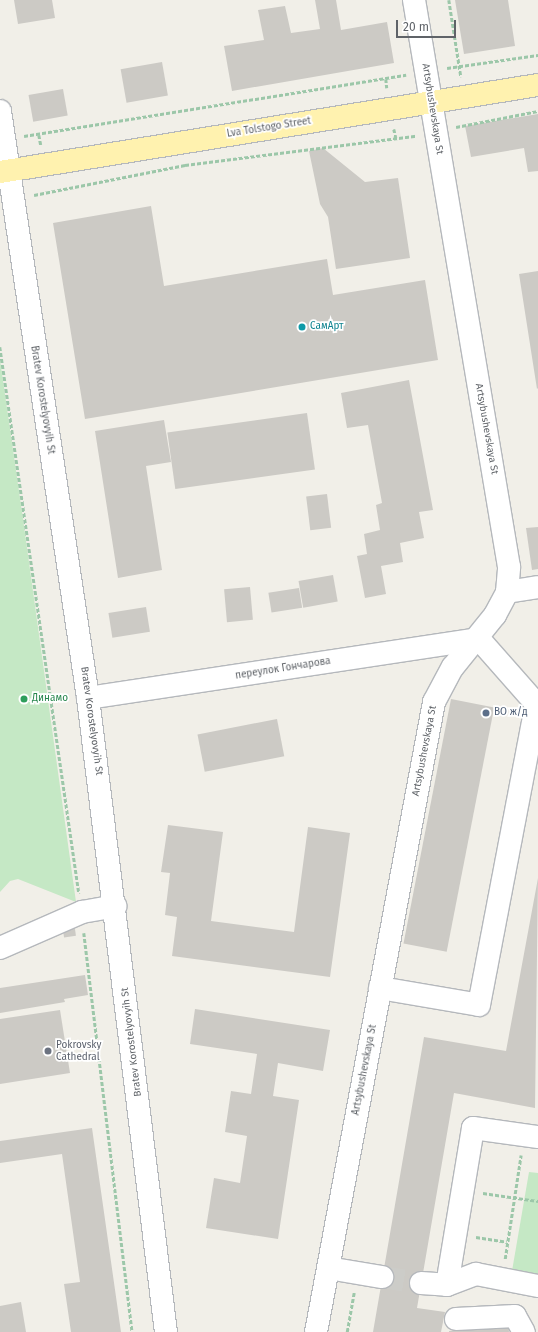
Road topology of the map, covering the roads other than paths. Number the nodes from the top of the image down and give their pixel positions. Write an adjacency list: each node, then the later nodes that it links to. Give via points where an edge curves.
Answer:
1 (414, 0): 3 (street, Artsybushevskaya St)
2 (538, 85): 3 (main road, Lva Tolstogo Street)
3 (431, 102): 5 (main road, Lva Tolstogo Street); 7 (street, Artsybushevskaya St, via 509,567)
4 (0, 112): 5 (street, Bratev Korostelyovyih St)
5 (5, 171): 9 (street, Bratev Korostelyovyih St, via 13,202)
6 (538, 587): 7 (street)
7 (507, 592): 8 (street, Artsybushevskaya St)
8 (479, 639): 9 (street, переулок Гончарова); 10 (street); 13 (street, Artsybushevskaya St, via 453,667 434,702)
9 (88, 698): 11 (street, Bratev Korostelyovyih St)
10 (537, 706): 13 (street, via 479,1006)
11 (115, 906): 12 (street, via 82,912); 21 (street, Bratev Korostelyovyih St)
12 (0, 948)
13 (380, 988): 15 (street, Artsybushevskaya St)
14 (531, 1136): 18 (street, via 473,1128)
15 (328, 1268): 16 (street); 22 (street, Artsybushevskaya St)
16 (382, 1277)
17 (421, 1282): 18 (street)
18 (447, 1285): 19 (street, via 476,1274)
19 (538, 1286)
20 (456, 1319): 23 (street, via 516,1316)
21 (166, 1332)
22 (316, 1332)
23 (524, 1332)

